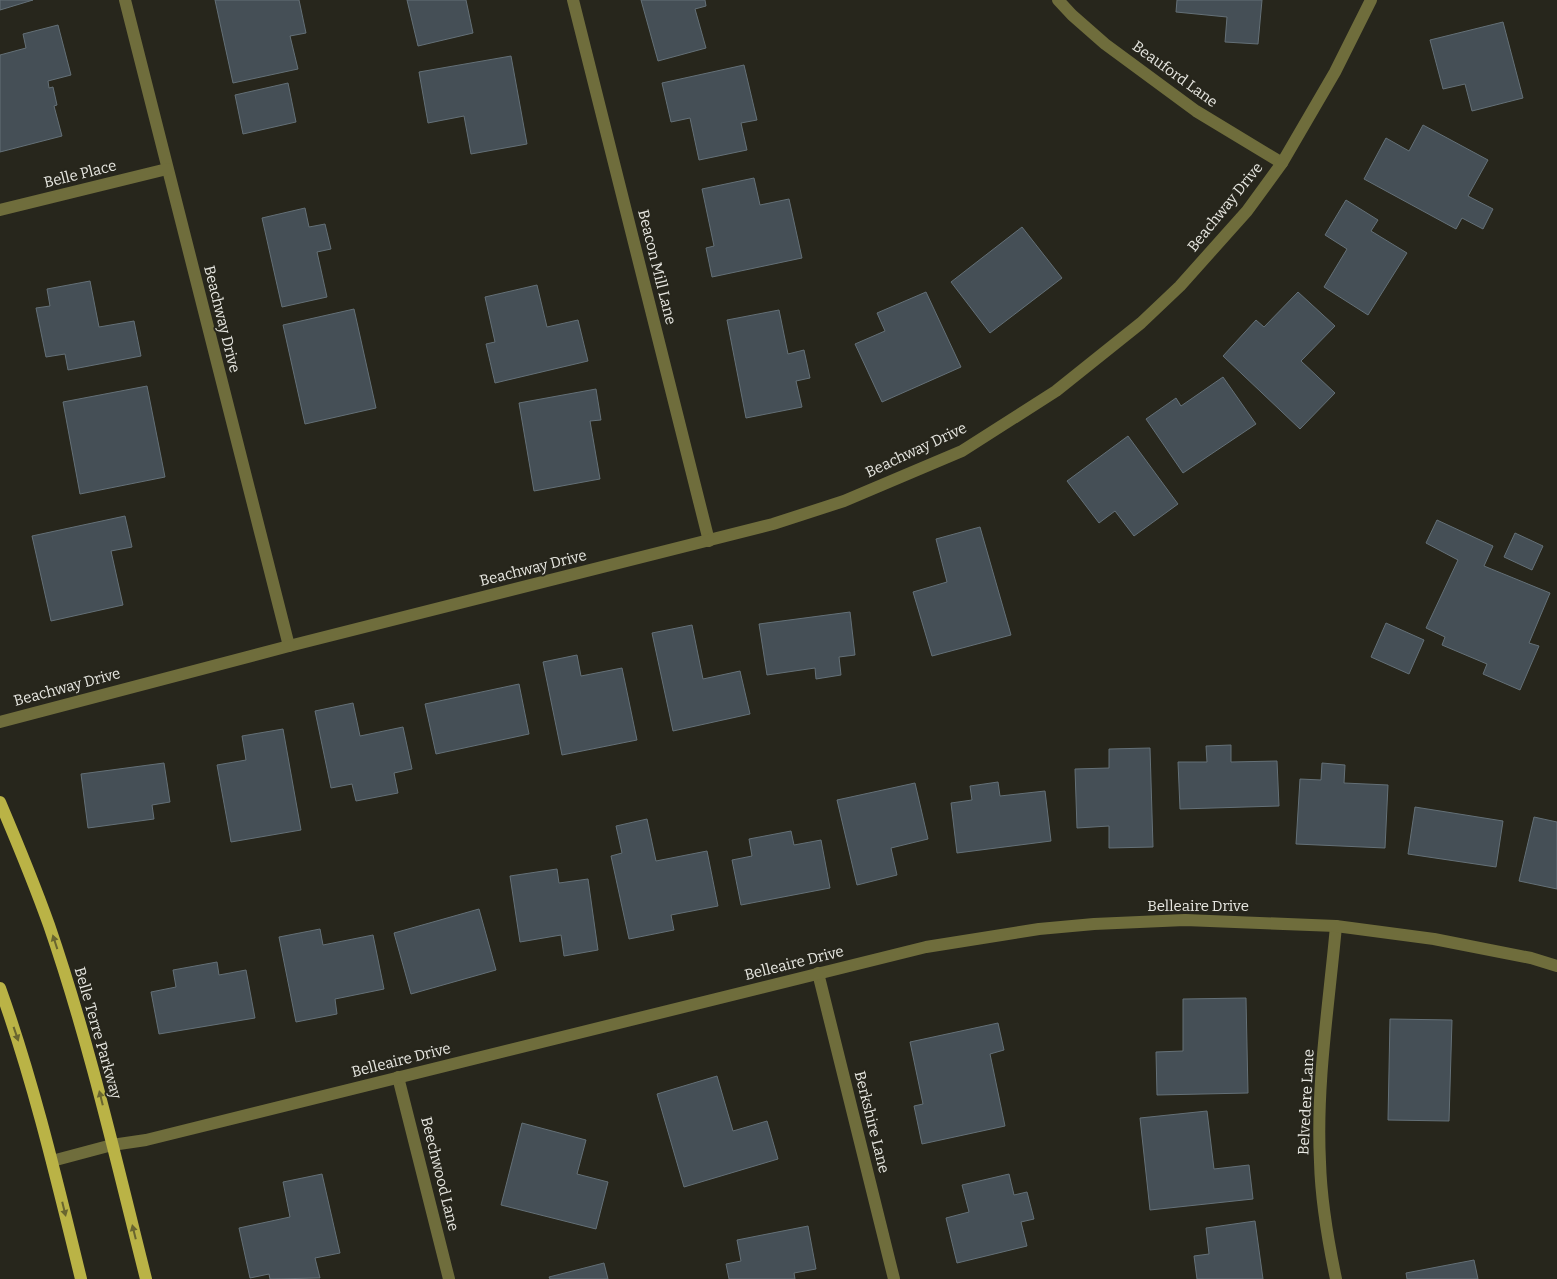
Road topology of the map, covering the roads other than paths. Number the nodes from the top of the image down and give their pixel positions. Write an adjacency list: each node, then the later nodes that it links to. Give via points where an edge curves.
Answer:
1 (125, 0): 6 (street, Beachway Drive)
2 (573, 0): 8 (street, Beacon Mill Lane)
3 (1058, 0): 5 (street, Beauford Lane, via 1106,44 1188,106)
4 (1372, 0): 5 (street, Beachway Drive, via 1336,72)
5 (1282, 163): 8 (street, Beachway Drive, via 1247,211 1180,286 1056,391 962,451 844,501)
6 (167, 169): 7 (street, Belle Place); 9 (street, Beachway Drive)
7 (0, 210)
8 (709, 541): 9 (street, Beachway Drive)
9 (288, 646): 10 (street, Beachway Drive)
10 (0, 722)
11 (0, 802): 17 (main road, Belle Terre Parkway, one-way to 11, via 49,925)
12 (1336, 926): 13 (street, Belleaire Drive, via 1434,939); 14 (street, Belleaire Drive, via 1185,920 1094,924 982,937); 23 (street, Belvedere Lane, via 1320,1106 1320,1163 1327,1236)
13 (1557, 966)
14 (818, 973): 16 (street, Belleaire Drive); 22 (street, Berkshire Lane)
15 (0, 988): 18 (main road, one-way to 18, via 18,1039)
16 (398, 1077): 17 (street, Belleaire Drive, via 146,1140); 21 (street, Beechwood Lane)
17 (112, 1145): 18 (street, Belleaire Drive); 20 (main road, Belle Terre Parkway, one-way to 17)
18 (52, 1161): 19 (main road, one-way to 19)
19 (81, 1279)
20 (146, 1279)
21 (449, 1279)
22 (894, 1279)
23 (1336, 1279)

